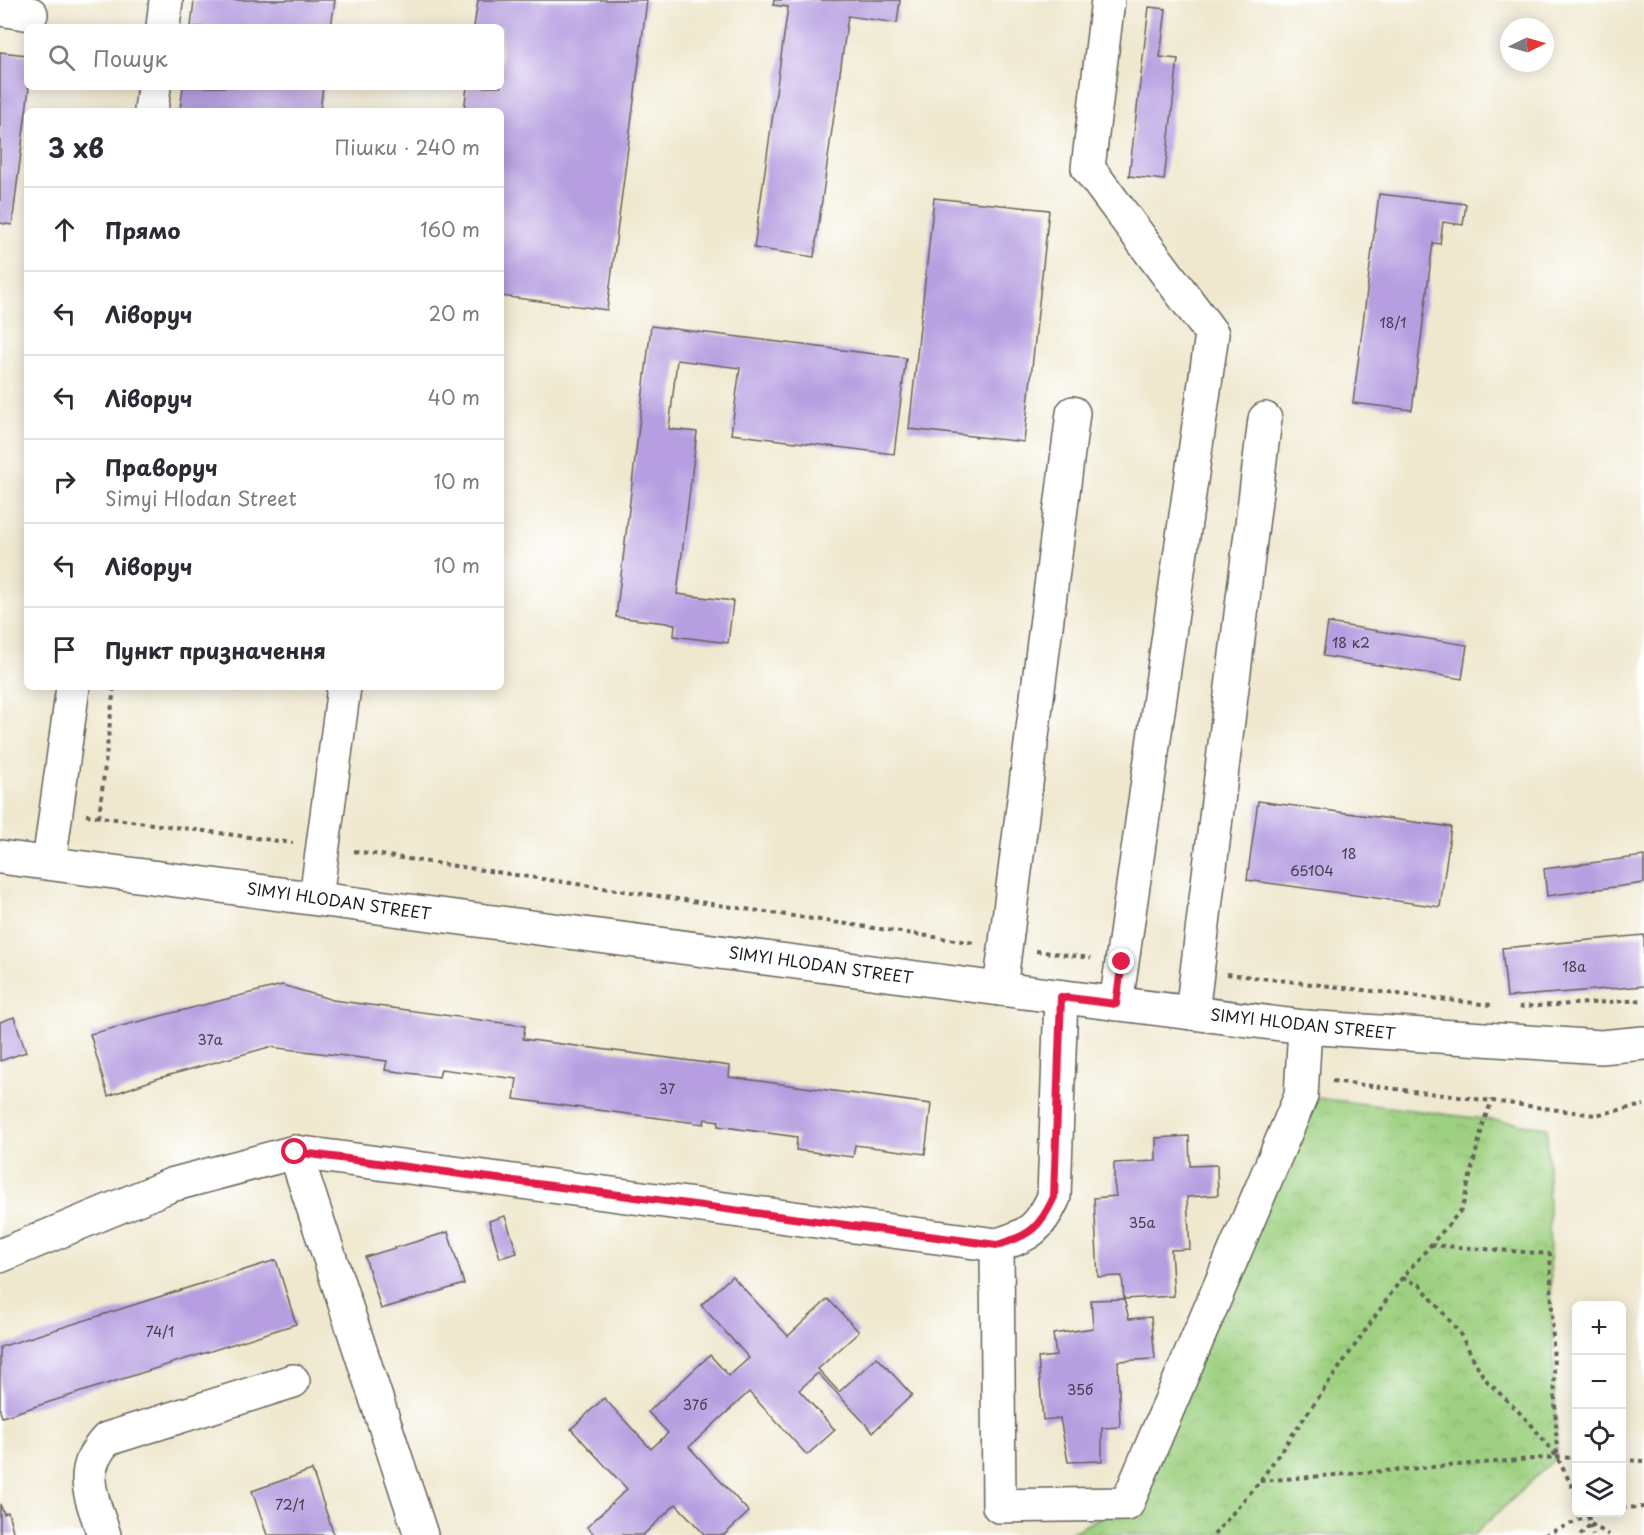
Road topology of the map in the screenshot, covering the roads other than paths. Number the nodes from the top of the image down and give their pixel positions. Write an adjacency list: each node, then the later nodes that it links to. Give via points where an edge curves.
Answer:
1 (166, 0): 3 (street)
2 (1108, 0): 15 (street, via 1088,168 1212,334)
3 (163, 24)
4 (154, 90): 5 (street)
5 (151, 108)
6 (1073, 413): 13 (street)
7 (1265, 419): 16 (street)
8 (73, 690): 11 (street)
9 (344, 690): 12 (street)
10 (0, 857): 11 (street, SIMYI HLODAN STREET)
11 (49, 863): 12 (street, SIMYI HLODAN STREET)
12 (316, 898): 13 (street, SIMYI HLODAN STREET)
13 (1000, 989): 14 (street, SIMYI HLODAN STREET)
14 (1061, 997): 15 (street, SIMYI HLODAN STREET); 20 (street, via 1054,1197 1046,1215 1032,1230)
15 (1116, 1004): 16 (street, SIMYI HLODAN STREET)
16 (1192, 1013): 17 (street, SIMYI HLODAN STREET)
17 (1305, 1028): 18 (street, SIMYI HLODAN STREET, via 1600,1047); 20 (street, via 1301,1096 1127,1504 999,1506)
18 (1644, 1043)
19 (295, 1152): 20 (street); 21 (street, via 171,1185); 24 (street)
20 (997, 1245)
21 (0, 1256)
22 (293, 1380): 23 (street, via 107,1439 98,1449 89,1474 89,1488)
23 (104, 1535)
24 (421, 1535)

